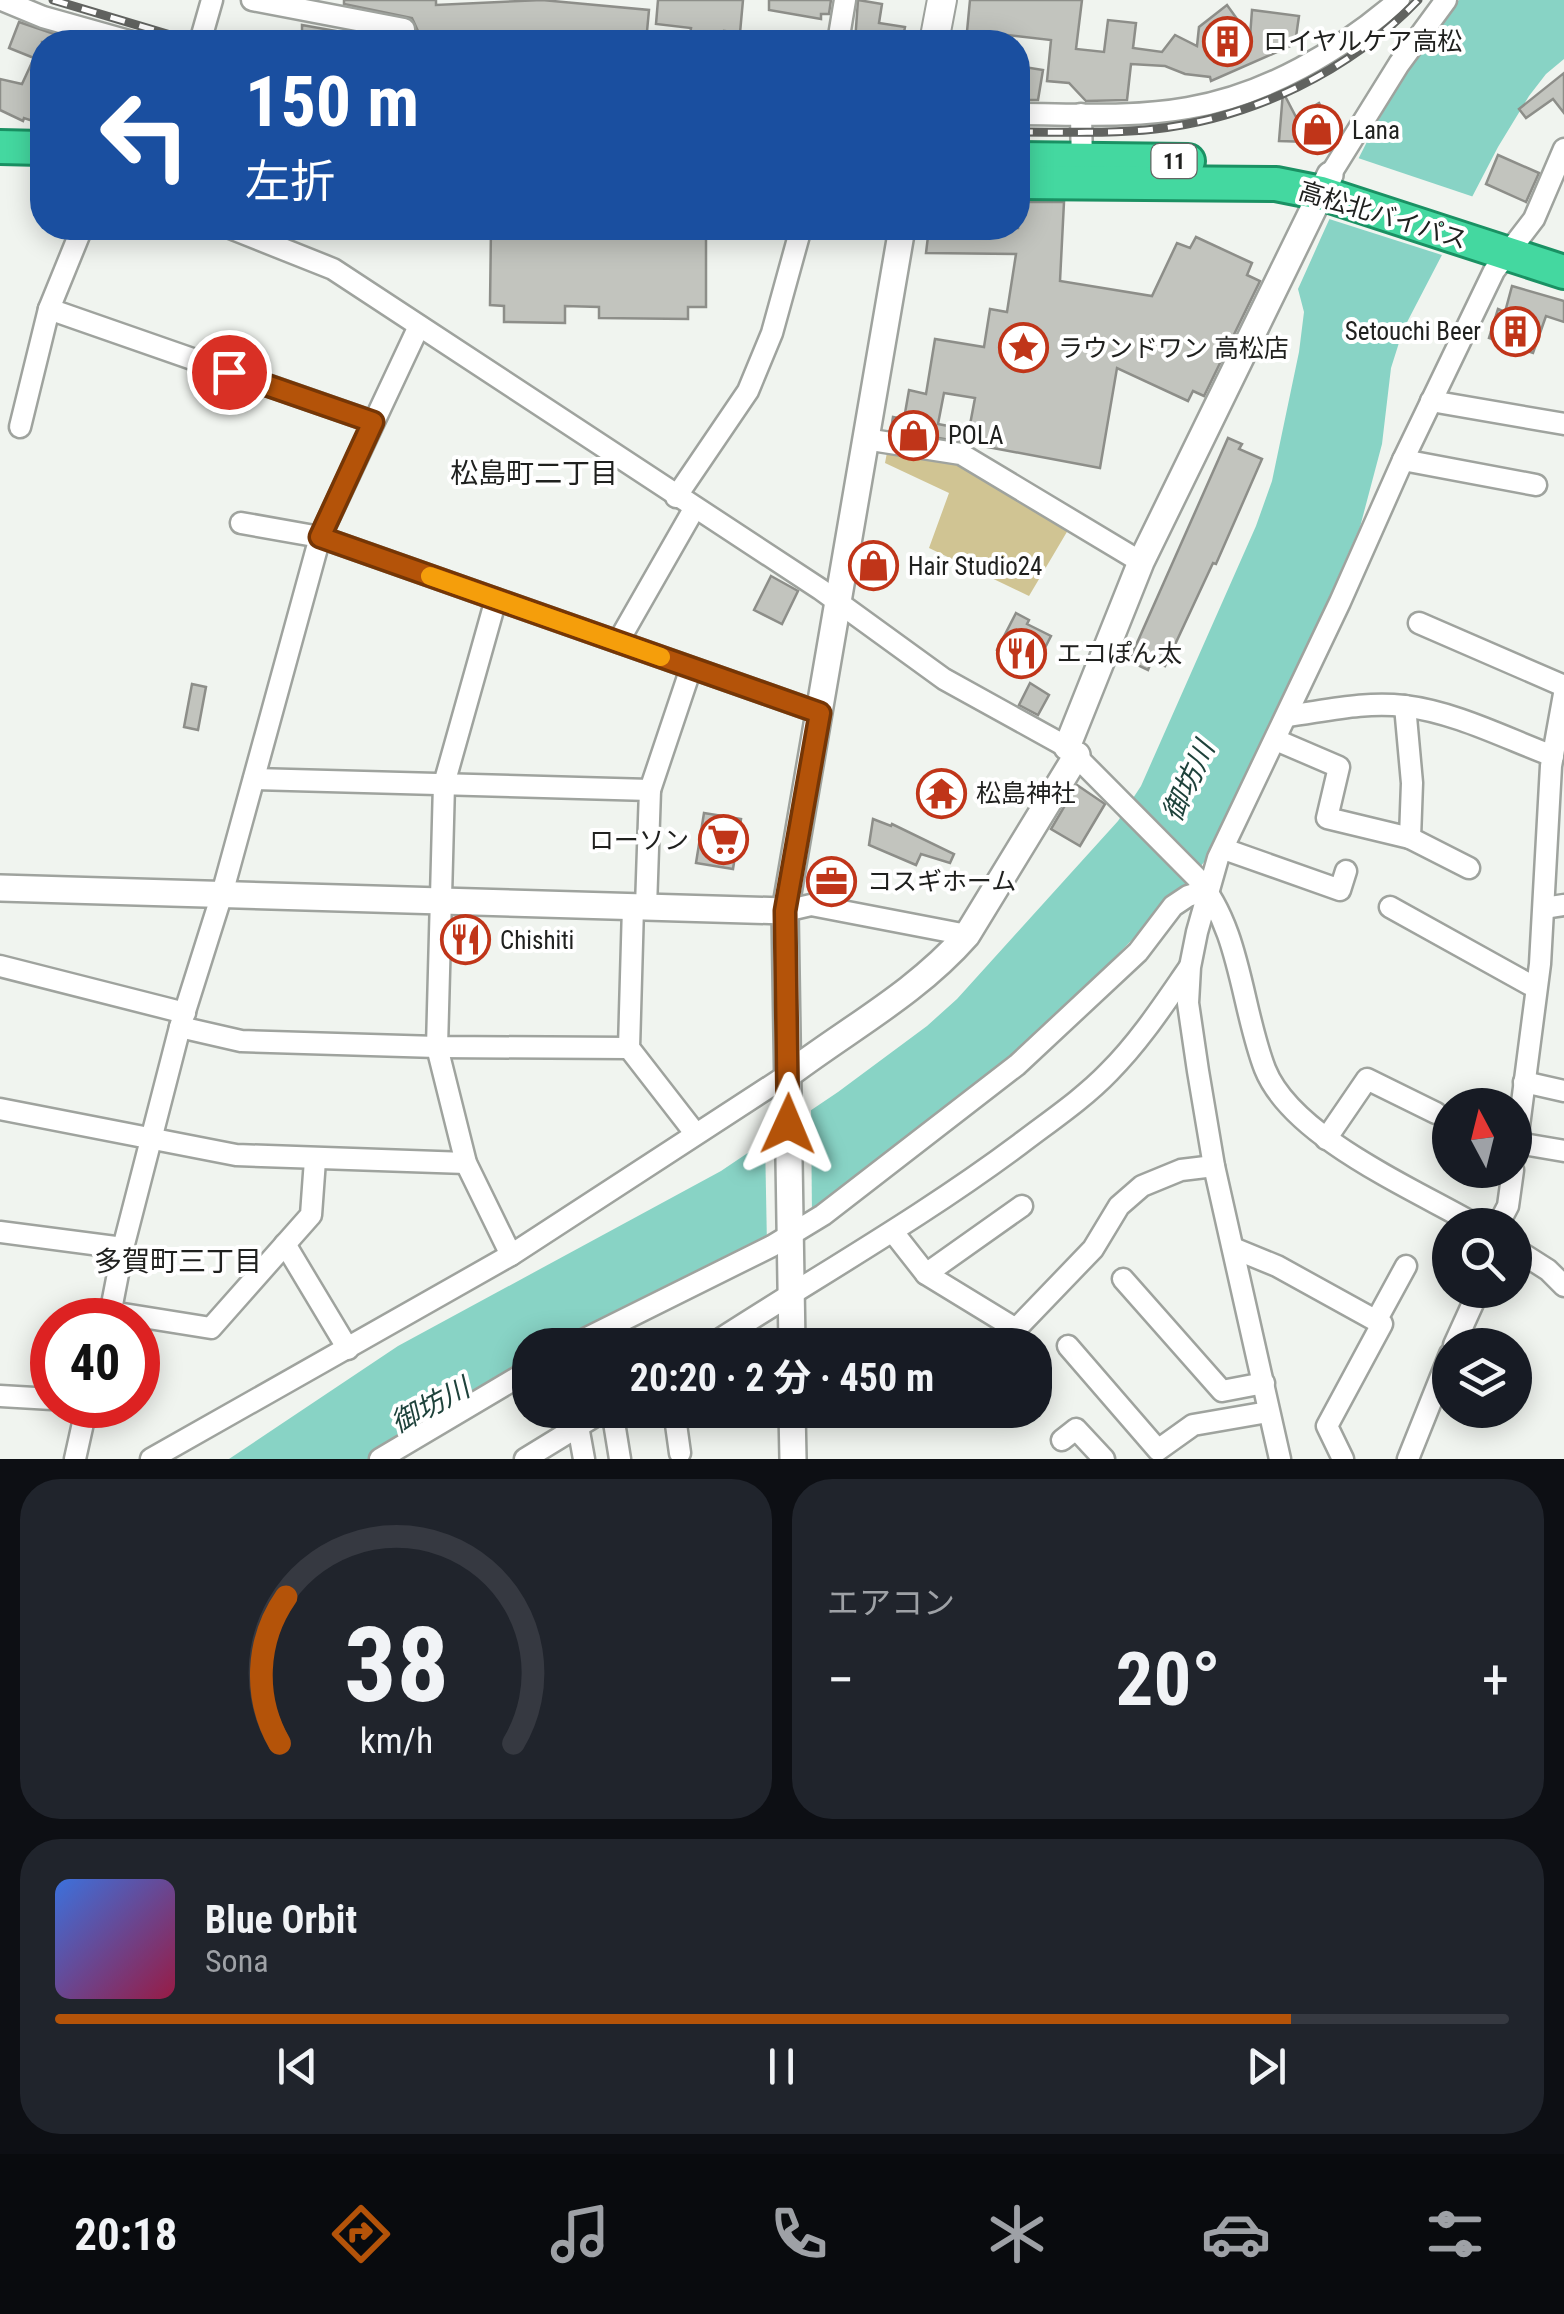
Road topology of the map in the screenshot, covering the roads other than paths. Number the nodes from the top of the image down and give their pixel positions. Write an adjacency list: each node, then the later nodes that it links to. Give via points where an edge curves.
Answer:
1 (2, 0): 9 (street)
2 (212, 0): 10 (street)
3 (252, 0): 8 (street)
4 (844, 0): 11 (street)
5 (942, 0): 12 (main road)
6 (1399, 0): 14 (street, via 1324,55 1244,93 1162,112)
7 (1446, 0): 23 (street, via 1399,64)
8 (404, 28)
9 (88, 30)
10 (203, 30)
11 (840, 30)
12 (936, 30)
13 (1030, 114): 14 (street)
14 (1081, 114): 21 (street)
15 (0, 147): 16 (highway)
16 (30, 148)
17 (1564, 148): 28 (street, via 1534,219)
18 (1030, 160): 21 (highway, 高松北バイパス / 11)
19 (0, 168): 20 (highway)
20 (30, 168)
21 (1082, 171): 22 (highway, 高松北バイパス / 11); 23 (highway, 高松北バイパス / 11, via 1248,162)
22 (1030, 180)
23 (1332, 187): 28 (highway, 高松北バイパス / 11); 43 (street)
24 (77, 240): 31 (street)
25 (261, 240): 32 (street, via 333,268)
26 (798, 240): 40 (street, via 748,391)
27 (900, 240): 37 (street)
28 (1514, 244): 29 (highway, 高松北バイパス / 11); 30 (highway, 高松北バイパス / 11); 33 (street)
29 (1564, 249)
30 (1564, 272)
31 (49, 309): 34 (street); 36 (street)
32 (420, 326): 34 (street); 40 (street)
33 (1431, 400): 35 (street); 38 (street)
34 (373, 422): 42 (street)
35 (1564, 424)
36 (20, 428)
37 (865, 439): 43 (street, via 961,454); 45 (street)
38 (1403, 460): 39 (street); 53 (street)
39 (1536, 485)
40 (685, 503): 45 (street); 47 (street)
41 (241, 523): 42 (street)
42 (320, 537): 44 (street); 57 (street)
43 (1142, 562): 55 (street)
44 (496, 600): 47 (street); 58 (street)
45 (838, 602): 52 (street); 55 (street, via 944,679)
46 (1419, 623): 49 (street)
47 (618, 642): 48 (street)
48 (692, 668): 52 (street); 60 (street)
49 (1564, 686)
50 (1564, 694): 56 (street)
51 (1404, 706): 53 (street); 56 (street); 61 (street)
52 (820, 713): 72 (street)
53 (1287, 716): 54 (street)
54 (1276, 740): 61 (street, via 1340,768 1326,818); 62 (street)
55 (1072, 751): 65 (street); 73 (street)
56 (1553, 756): 59 (street)
57 (254, 778): 58 (street); 67 (street)
58 (444, 784): 60 (street); 68 (street)
59 (1557, 789): 69 (street)
60 (650, 790): 70 (street)
61 (1410, 838): 63 (street)
62 (1224, 849): 64 (street, via 1340,890); 65 (street)
63 (1469, 868)
64 (1346, 871)
65 (1202, 884): 77 (street); 90 (street, via 1226,932 1266,1071 1283,1101); 100 (street, via 1017,1065)
66 (0, 888): 67 (street)
67 (222, 894): 68 (street); 79 (street)
68 (440, 901): 70 (street); 80 (street)
69 (1554, 906): 75 (street)
70 (640, 907): 72 (street); 81 (street)
71 (1390, 907): 78 (street)
72 (785, 911): 73 (street, via 811,905); 82 (street)
73 (967, 934): 82 (street, via 925,979)
74 (1564, 960): 75 (street)
75 (1540, 964): 78 (street)
76 (0, 966): 79 (street)
77 (1190, 967): 95 (street, via 1188,1002); 99 (street, via 1109,1073)
78 (1536, 988): 83 (street)
79 (182, 1020): 80 (street, via 241,1040); 89 (street)
80 (437, 1047): 81 (street); 94 (street)
81 (629, 1048): 88 (street)
82 (789, 1074): 88 (street); 100 (street)
83 (1524, 1082): 84 (street); 85 (street)
84 (1523, 1088)
85 (1564, 1090)
86 (0, 1110): 89 (street)
87 (1432, 1111): 90 (street, via 1367,1079)
88 (695, 1133): 104 (street)
89 (152, 1138): 93 (street, via 236,1155); 102 (street)
90 (1326, 1139): 97 (street)
91 (1532, 1150): 92 (street)
92 (1564, 1151)
93 (314, 1160): 94 (street); 101 (street, via 311,1215)
94 (466, 1163): 104 (street)
95 (1214, 1166): 103 (street); 107 (street, via 1142,1186 1016,1329)
96 (1022, 1206): 107 (street)
97 (1446, 1208)
98 (0, 1232): 102 (street)
99 (893, 1232): 107 (street); 110 (street)
100 (791, 1233): 110 (street); 114 (street)
101 (284, 1244): 113 (street, via 211,1328); 118 (street)
102 (123, 1248): 111 (street)
103 (1233, 1248): 112 (street); 120 (street)
104 (511, 1255): 118 (street)
105 (1532, 1260): 109 (street)
106 (1406, 1266): 112 (street)
107 (926, 1274)
108 (1123, 1279): 120 (street, via 1222,1390)
109 (1564, 1286)
110 (792, 1293): 115 (street); 116 (street)
111 (113, 1298)
112 (1376, 1321): 142 (street, via 1382,1324 1327,1426)
113 (160, 1322)
114 (606, 1328)
115 (737, 1328)
116 (792, 1328)
117 (1068, 1346): 124 (street, via 1158,1450 1193,1425)
118 (348, 1349): 134 (street)
119 (512, 1381): 135 (street)
120 (1264, 1383): 124 (street)
121 (0, 1396): 122 (street)
122 (30, 1398)
123 (1432, 1399): 143 (street)
124 (1268, 1412): 141 (street)
125 (82, 1428): 133 (street)
126 (575, 1428): 136 (street)
127 (578, 1428): 137 (street)
128 (612, 1428): 138 (street)
129 (677, 1428): 132 (street)
130 (792, 1428): 139 (street)
131 (1062, 1440): 140 (street, via 1076,1429)
132 (680, 1453)
133 (75, 1459)
134 (151, 1459)
135 (380, 1459)
136 (524, 1459)
137 (584, 1459)
138 (620, 1459)
139 (793, 1459)
140 (1104, 1459)
141 (1280, 1459)
142 (1343, 1459)
143 (1408, 1459)

